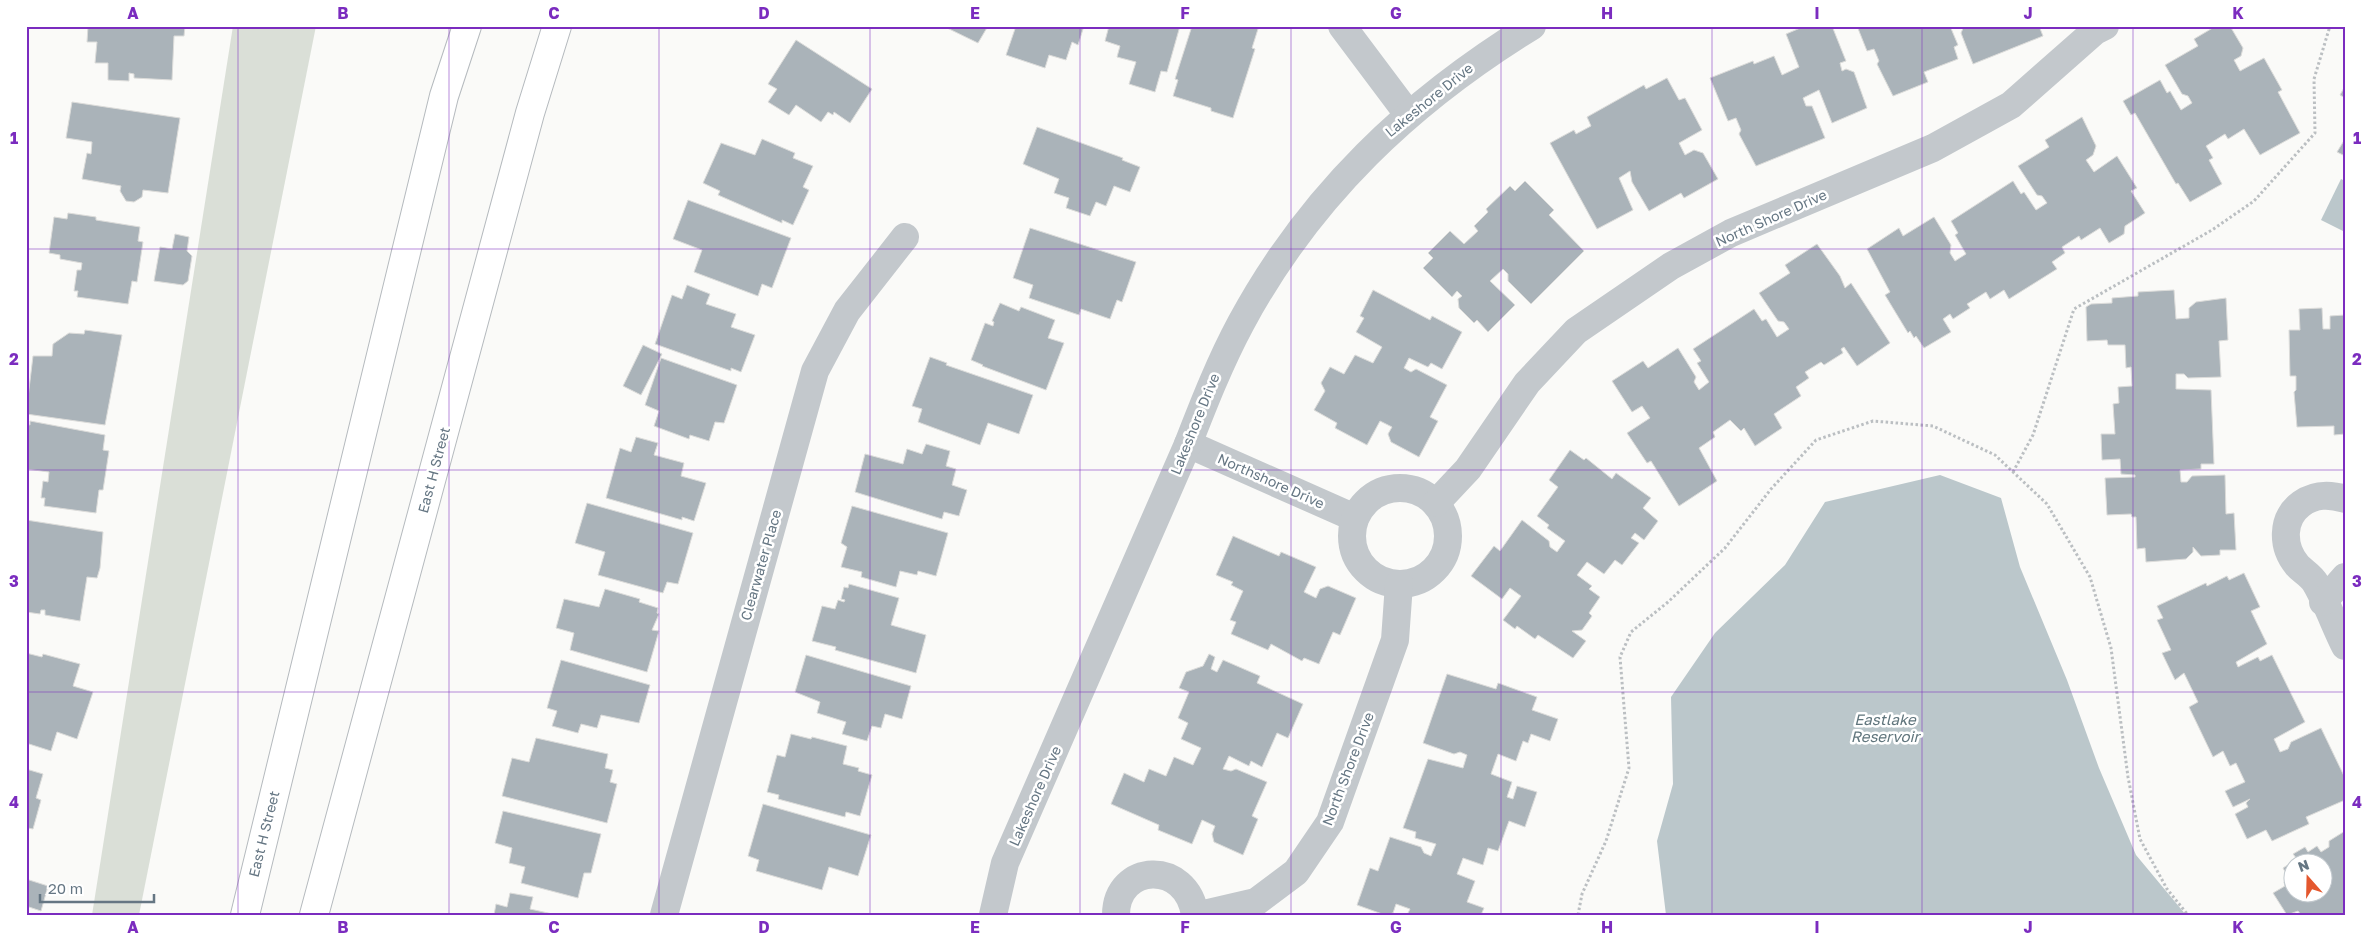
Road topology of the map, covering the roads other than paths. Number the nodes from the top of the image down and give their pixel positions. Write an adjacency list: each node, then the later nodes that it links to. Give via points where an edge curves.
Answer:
1 (466, 26): 16 (main road, East H Street, via 444,96)
2 (557, 26): 17 (main road, East H Street, via 530,113)
3 (1342, 26): 6 (street)
4 (1532, 26): 6 (street, Lakeshore Drive, via 1449,81)
5 (2105, 26): 10 (street, North Shore Drive, via 2095,31 2010,105 1933,148 1732,233 1671,266 1576,331 1527,383 1468,469)
6 (1408, 114): 8 (street, Lakeshore Drive, via 1347,175 1276,265 1241,322 1212,382)
7 (905, 237): 18 (street, Clearwater Place, via 847,311 815,371)
8 (1188, 444): 11 (street, Northshore Drive); 19 (street, Lakeshore Drive, via 1005,863)
9 (2345, 499): 14 (street, via 2320,495 2307,500 2296,508 2285,532 2291,557 2299,568 2310,574)
10 (1436, 503): 11 (street, via 1423,493 1408,488 1391,488 1376,493 1363,504); 13 (street, via 1445,517 1449,533 1447,549 1440,564 1429,575 1415,582)
11 (1355, 518): 13 (street, via 1351,533 1359,563 1384,582)
12 (2345, 577): 14 (street)
13 (1399, 584): 22 (street, North Shore Drive, via 1395,640 1330,822 1296,872 1256,902)
14 (2323, 602): 15 (street)
15 (2345, 646)
16 (245, 915)
17 (314, 915)
18 (664, 915)
19 (993, 915)
20 (1116, 915): 21 (street, via 1120,894 1129,884 1154,874 1167,876 1188,891)
21 (1195, 915)
22 (1200, 915)

